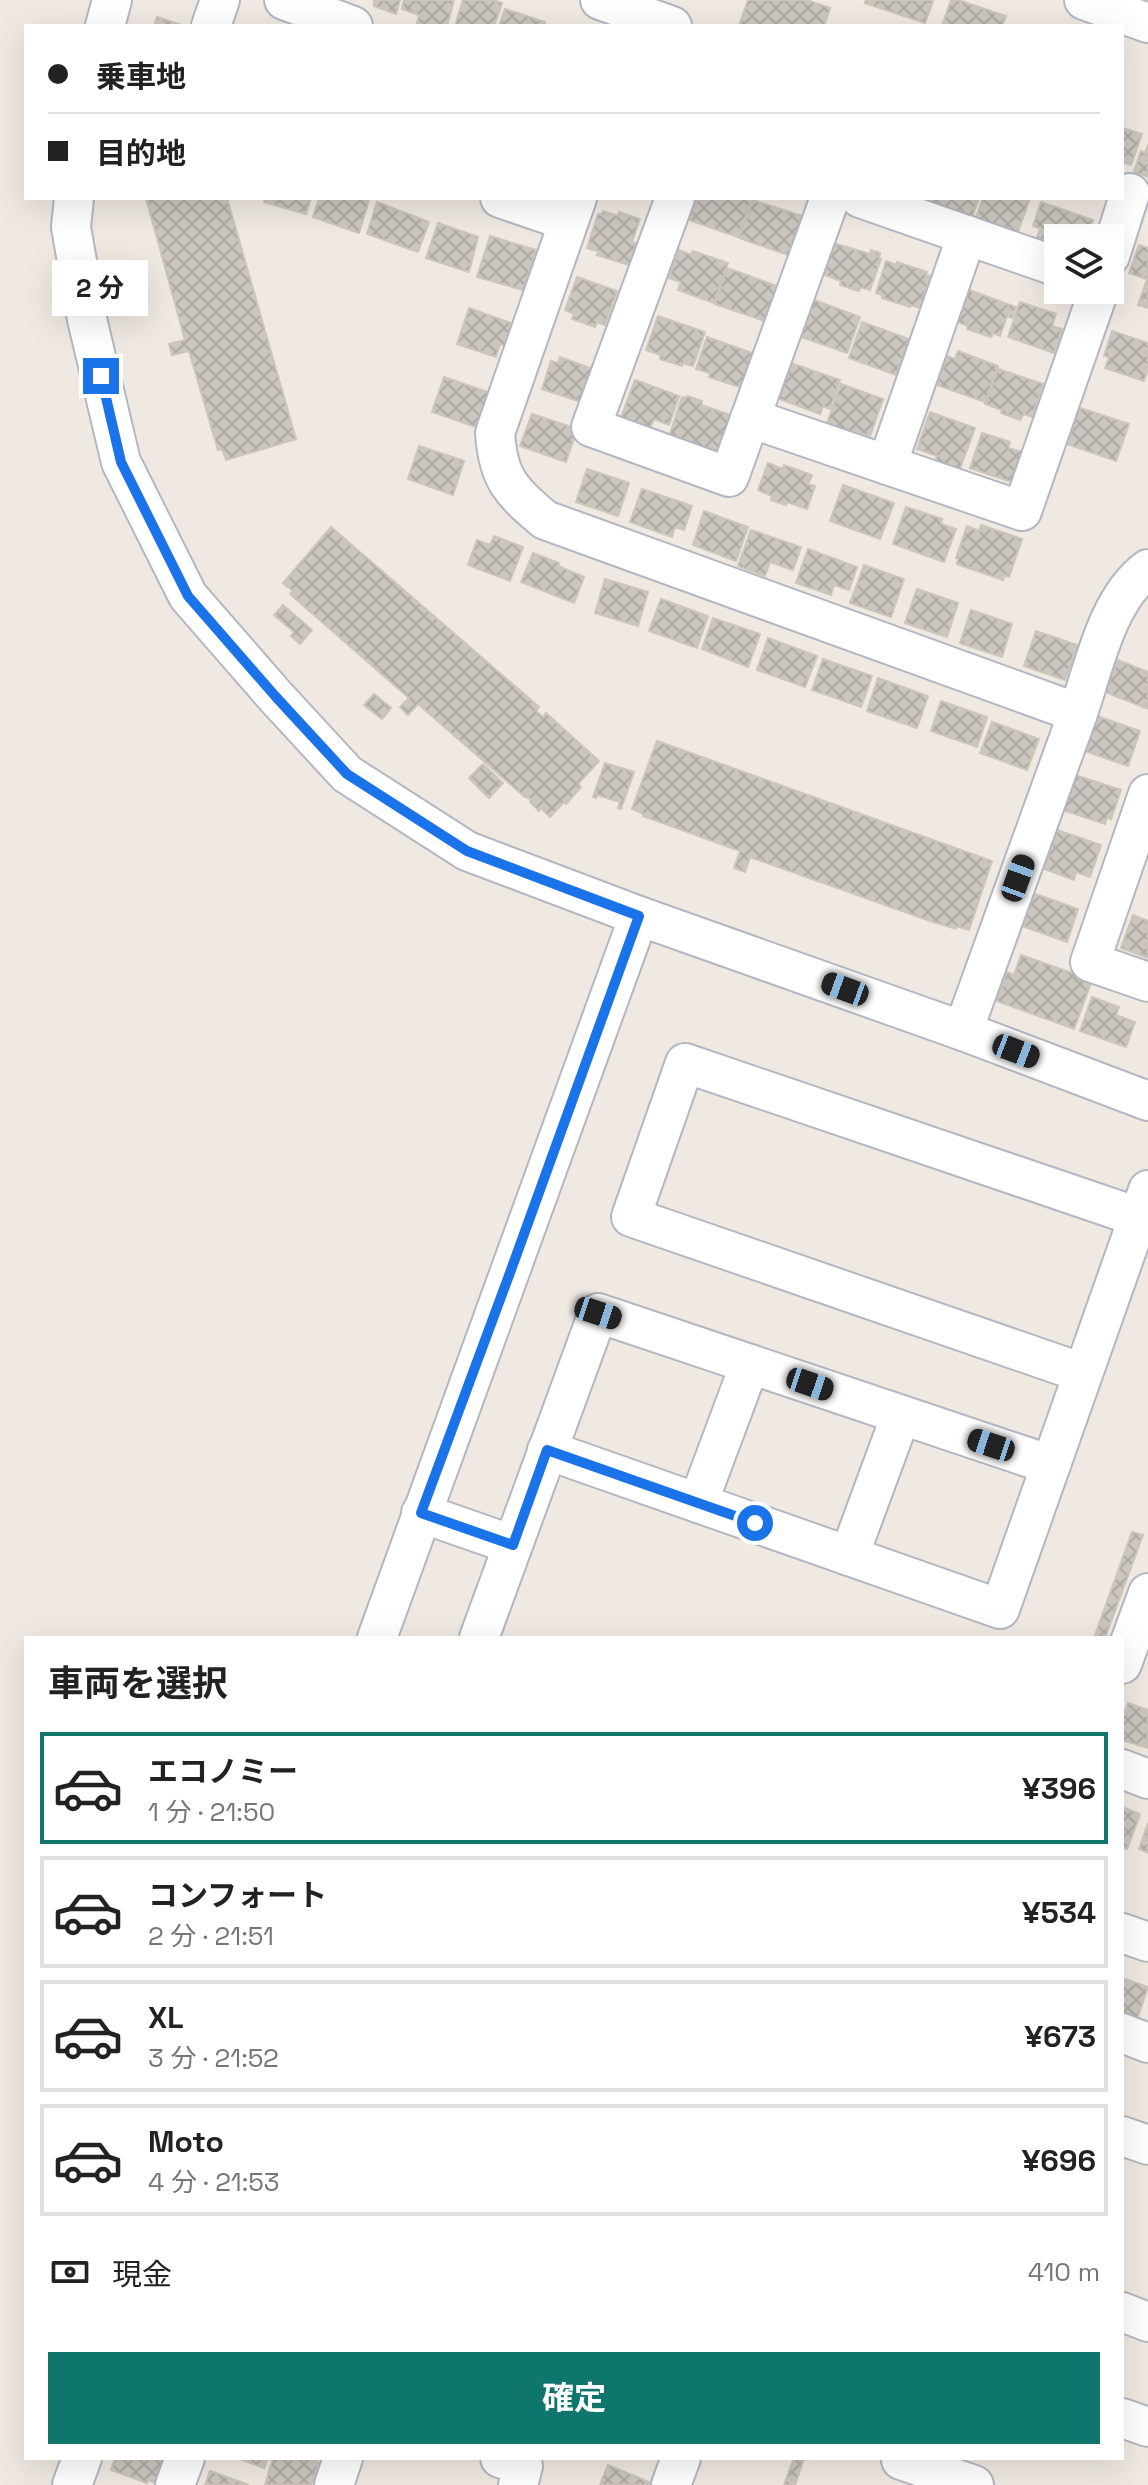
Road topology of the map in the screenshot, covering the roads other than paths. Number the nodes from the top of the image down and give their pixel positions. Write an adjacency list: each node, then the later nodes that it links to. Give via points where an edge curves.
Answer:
1 (112, 0): 7 (street)
2 (220, 0): 8 (street)
3 (284, 0): 9 (street)
4 (600, 0): 10 (street)
5 (1084, 0): 6 (street)
6 (1148, 23)
7 (106, 24)
8 (212, 24)
9 (348, 24)
10 (666, 24)
11 (1133, 194): 18 (street)
12 (74, 200): 27 (street, via 71,227 87,319 121,462 188,596 347,774 467,851)
13 (512, 200): 17 (street)
14 (674, 200): 22 (street, via 591,427 729,477)
15 (829, 200): 22 (street)
16 (866, 200): 19 (street)
17 (572, 210): 25 (street, via 495,433 496,457 513,493 545,520)
18 (1122, 224)
19 (967, 235): 20 (street); 23 (street)
20 (1044, 262)
21 (1094, 304): 23 (street, via 1022,511)
22 (750, 418): 23 (street)
23 (887, 465)
24 (1148, 569): 25 (street, via 1121,596)
25 (1078, 713): 29 (street)
26 (1148, 794): 28 (street, via 1090,962)
27 (639, 916): 29 (street); 38 (street)
28 (1148, 982)
29 (963, 1031): 30 (street)
30 (1148, 1101)
31 (1143, 1204): 33 (street); 33 (street, via 685,1063 631,1217)
32 (750, 1364): 34 (street); 35 (street, via 598,1313); 37 (street)
33 (1083, 1373): 36 (street)
34 (901, 1415): 36 (street); 40 (street)
35 (547, 1450): 37 (street); 39 (street)
36 (1051, 1465): 40 (street, via 1000,1609)
37 (698, 1503): 40 (street)
38 (421, 1513): 39 (street); 42 (street)
39 (513, 1545): 43 (street)
40 (849, 1556)
41 (1147, 1600): 44 (street)
42 (378, 1636)
43 (480, 1636)
44 (1124, 1659)
45 (1124, 1770): 46 (street)
46 (1148, 1779)
47 (1124, 1934): 48 (street)
48 (1148, 1942)
49 (1124, 2034): 50 (street)
50 (1148, 2043)
51 (1124, 2137): 52 (street)
52 (1148, 2145)
53 (1124, 2313): 54 (street)
54 (1148, 2322)
55 (1124, 2419): 56 (street)
56 (1148, 2427)
57 (81, 2460): 63 (street)
58 (184, 2460): 64 (street)
59 (342, 2460): 65 (street)
60 (506, 2460): 66 (street, via 523,2466)
61 (680, 2460): 67 (street)
62 (899, 2468): 68 (street)
63 (72, 2485)
64 (175, 2485)
65 (334, 2485)
66 (518, 2485)
67 (671, 2485)
68 (974, 2485)

